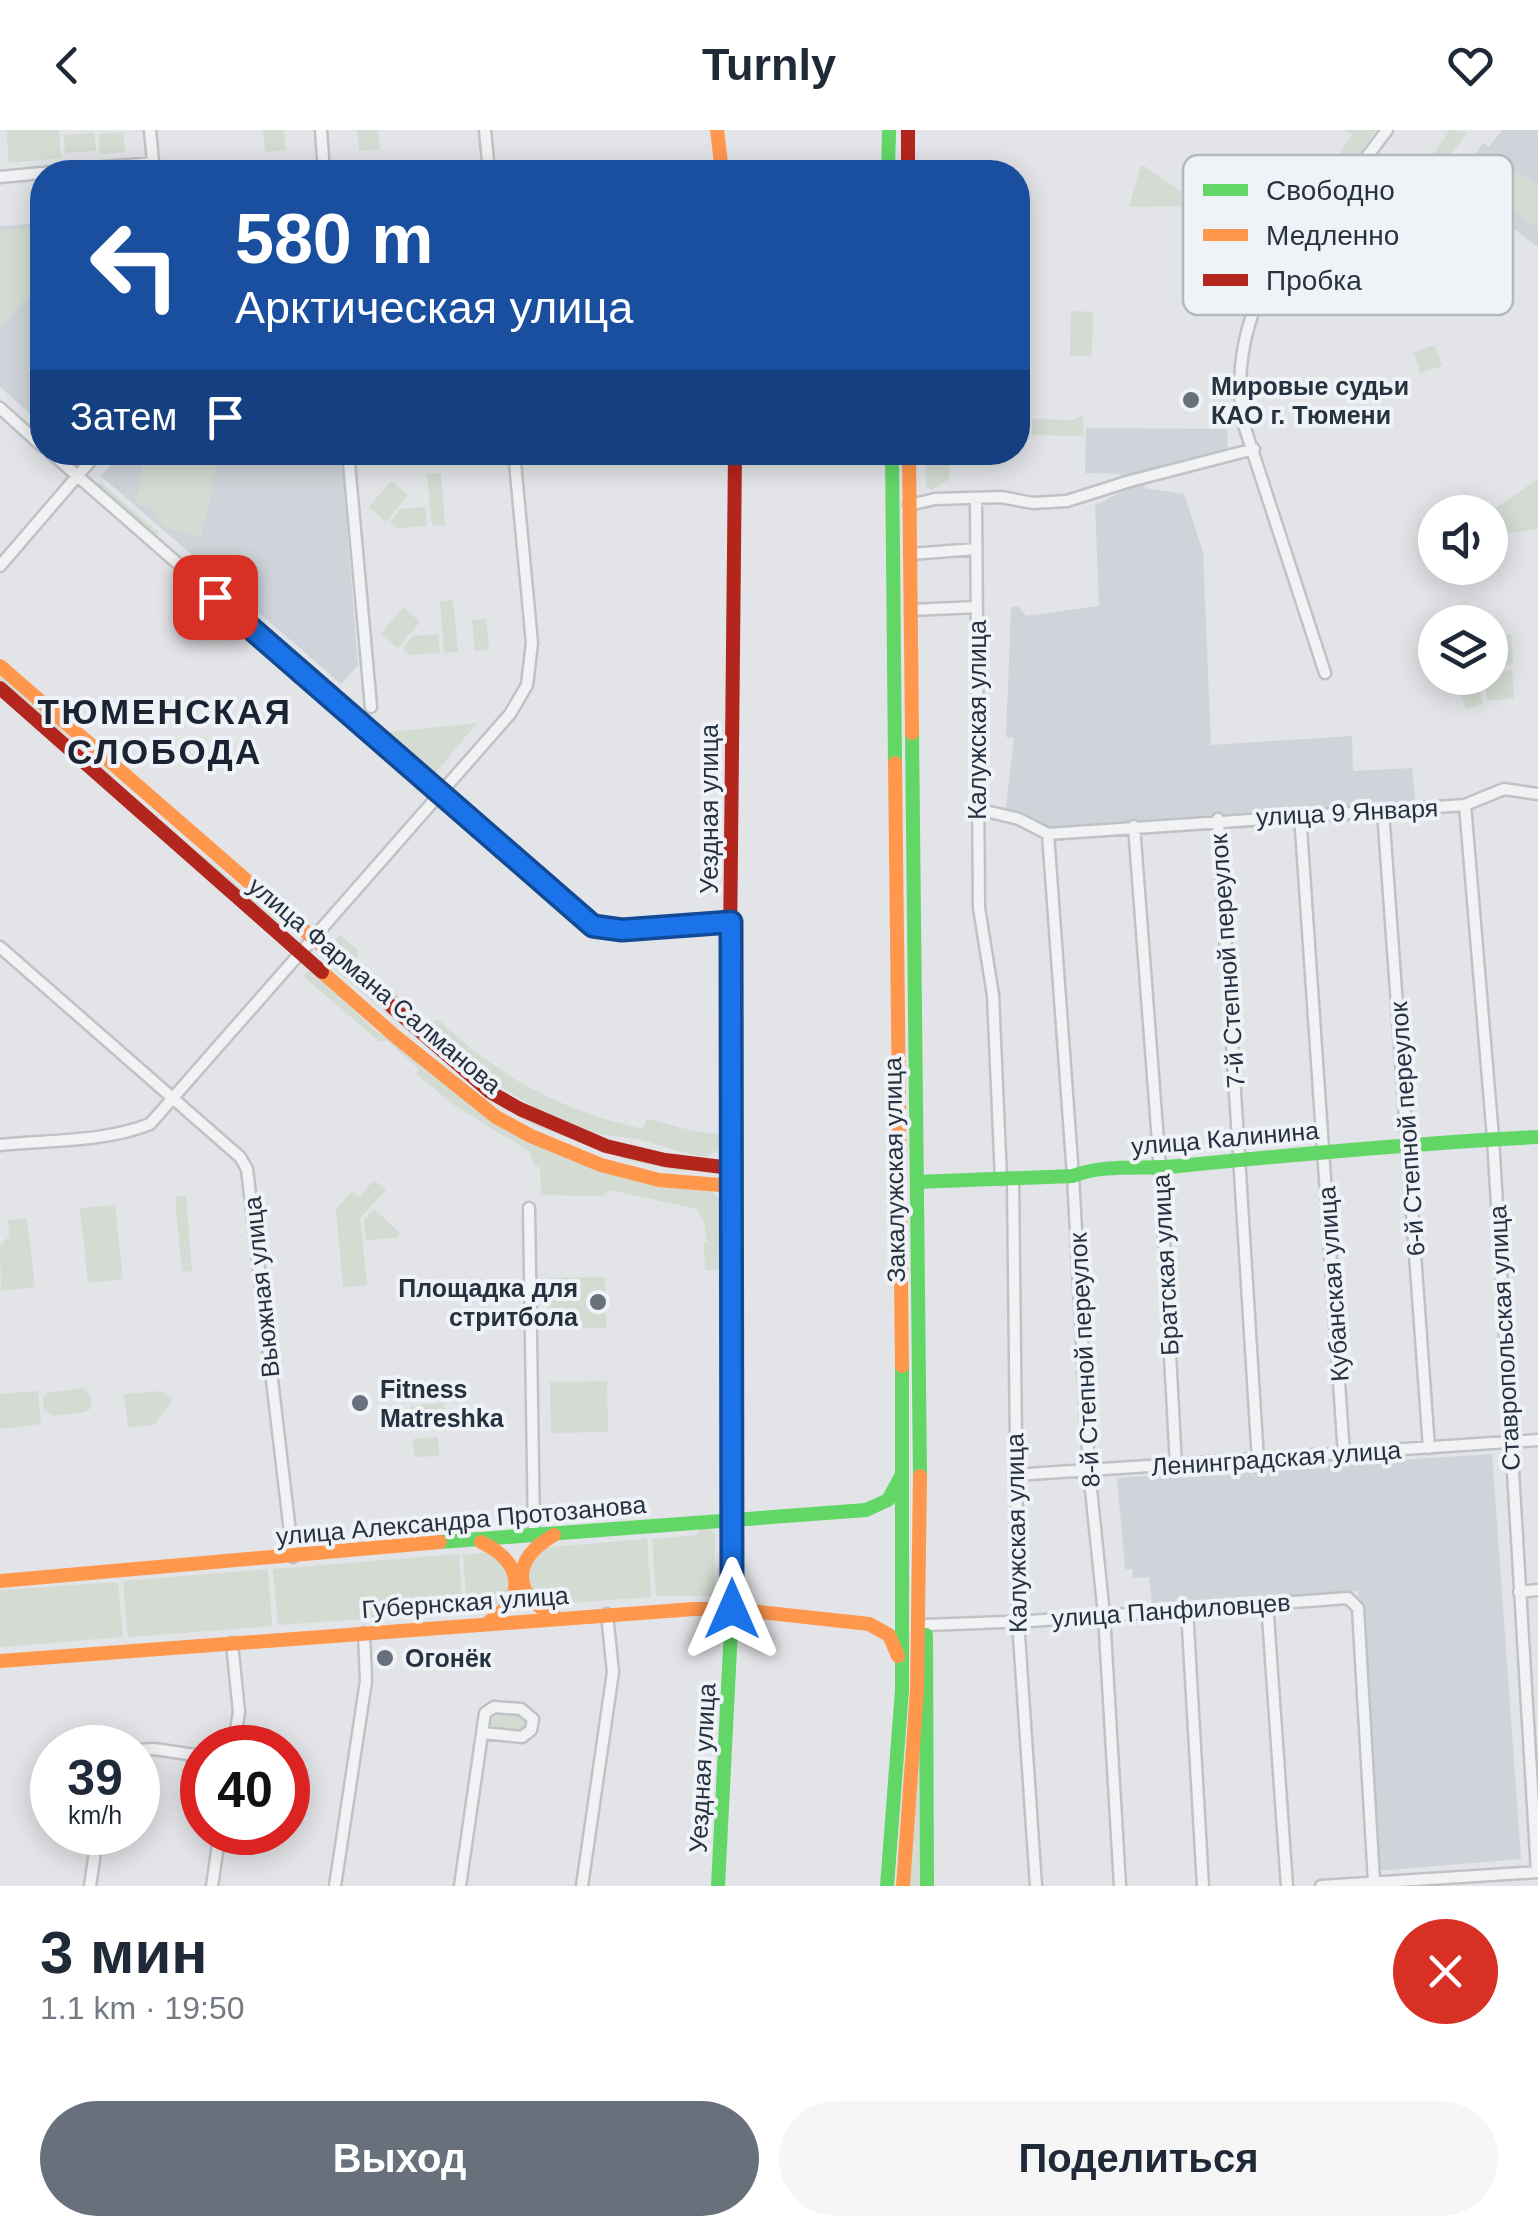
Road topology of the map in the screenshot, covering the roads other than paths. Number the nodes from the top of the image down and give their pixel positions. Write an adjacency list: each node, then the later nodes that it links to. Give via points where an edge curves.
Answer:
1 (150, 130): 9 (street)
2 (320, 130): 10 (street)
3 (485, 130): 11 (street)
4 (717, 130): 12 (main road)
5 (889, 130): 13 (main road)
6 (908, 130): 14 (main road)
7 (1387, 130): 8 (street)
8 (1368, 155)
9 (152, 160)
10 (323, 160)
11 (488, 160)
12 (721, 160)
13 (888, 160)
14 (908, 160)
15 (30, 174): 16 (street)
16 (0, 176)
17 (1252, 315): 20 (street, via 1240,386)
18 (0, 408): 19 (street)
19 (30, 435)
20 (1254, 450): 31 (street, via 1066,502); 39 (street)
21 (65, 465): 29 (street)
22 (88, 465): 29 (street)
23 (349, 465): 41 (street)
24 (515, 465): 46 (street, via 532,642 527,685)
25 (735, 465): 55 (main road, Уездная улица)
26 (885, 465): 30 (street)
27 (892, 465): 30 (main road)
28 (909, 465): 32 (main road, Закалужская улица)
29 (78, 477): 35 (street); 46 (street)
30 (893, 494): 79 (main road)
31 (976, 500): 32 (street); 33 (street, Калужская улица)
32 (909, 505): 34 (main road, Закалужская улица)
33 (976, 549): 34 (street); 36 (street, Калужская улица)
34 (910, 554): 37 (main road, Закалужская улица)
35 (0, 566)
36 (976, 606): 37 (street); 49 (street, Калужская улица)
37 (911, 610): 70 (main road, Закалужская улица)
38 (0, 666): 42 (main road, улица Фармана Салманова)
39 (1324, 673)
40 (0, 688): 43 (main road, улица Фармана Салманова)
41 (371, 707)
42 (118, 772): 43 (street, via 118,786); 44 (main road, улица Фармана Салманова)
43 (107, 784): 47 (main road, улица Фармана Салманова)
44 (140, 790): 47 (street, via 126,792); 56 (main road, улица Фармана Салманова)
45 (1538, 794): 48 (street, улица 9 Января, via 1504,789)
46 (441, 795): 55 (street, via 599,929); 56 (street)
47 (129, 803): 58 (main road, улица Фармана Салманова)
48 (1465, 804): 50 (street, улица 9 Января); 61 (street, Ставропольская улица)
49 (977, 809): 54 (street, улица 9 Января); 69 (street, Калужская улица, via 979,908 993,995)
50 (1384, 811): 51 (street, улица 9 Января); 62 (street, 6-й Степной переулок)
51 (1300, 814): 52 (street, улица 9 Января); 64 (street, Кубанская улица)
52 (1218, 819): 53 (street, улица 9 Января); 65 (street, 7-й Степной переулок)
53 (1134, 826): 54 (street, улица 9 Января); 67 (street, Братская улица)
54 (1048, 834): 68 (street, 8-й Степной переулок)
55 (731, 922): 66 (main road, Уездная улица)
56 (313, 940): 58 (street); 66 (main road, улица Фармана Салманова, via 450,1060 531,1116 626,1154)
57 (0, 946): 59 (street, Вьюжная улица)
58 (301, 954): 59 (street); 71 (main road, улица Фармана Салманова, via 455,1087 531,1136 659,1180)
59 (174, 1100): 63 (street, via 137,1130); 86 (street, Вьюжная улица, via 240,1157 251,1182)
60 (1538, 1136): 61 (main road, улица Калинина)
61 (1493, 1138): 62 (main road, улица Калинина); 74 (street, Ставропольская улица)
62 (1408, 1143): 64 (main road, улица Калинина); 75 (street, 6-й Степной переулок)
63 (0, 1145)
64 (1324, 1153): 65 (main road, улица Калинина); 76 (street, Кубанская улица)
65 (1240, 1158): 67 (main road, улица Калинина); 77 (street, 7-й Степной переулок)
66 (731, 1168): 71 (main road, Уездная улица)
67 (1160, 1168): 68 (main road, улица Калинина); 78 (street, Братская улица)
68 (1073, 1176): 69 (main road, улица Калинина); 80 (street, 8-й Степной переулок)
69 (1007, 1180): 70 (main road, улица Калинина); 81 (street, Калужская улица)
70 (916, 1182): 87 (main road, Закалужская улица)
71 (732, 1186): 82 (main road, Уездная улица)
72 (528, 1208): 84 (street)
73 (1538, 1440): 74 (street, Ленинградская улица)
74 (1510, 1442): 75 (street, Ленинградская улица); 90 (street, Ставропольская улица)
75 (1428, 1448): 76 (street, Ленинградская улица)
76 (1344, 1455): 77 (street, Ленинградская улица)
77 (1258, 1461): 78 (street, Ленинградская улица)
78 (1176, 1466): 80 (street, Ленинградская улица)
79 (903, 1468): 82 (main road, улица Александра Протозанова, via 888,1500 866,1510); 103 (main road)
80 (1089, 1470): 81 (street, Ленинградская улица); 95 (street, 8-й Степной переулок)
81 (1014, 1475): 97 (street, Калужская улица)
82 (732, 1520): 83 (main road, улица Александра Протозанова); 92 (main road, Уездная улица)
83 (559, 1533): 84 (main road, улица Александра Протозанова); 96 (main road, via 534,1548 521,1576 530,1602)
84 (534, 1534): 85 (main road, улица Александра Протозанова)
85 (476, 1540): 86 (main road, улица Александра Протозанова); 98 (main road, via 504,1552 515,1575 513,1600)
86 (293, 1556): 88 (main road, улица Александра Протозанова)
87 (919, 1580): 99 (main road); 117 (main road, Закалужская улица)
88 (0, 1581)
89 (1538, 1590): 90 (street)
90 (1519, 1592): 108 (street, Ставропольская улица)
91 (1267, 1602): 93 (street, улица Панфиловцев); 109 (street, улица Панфиловцев, via 1348,1598 1358,1608); 122 (street)
92 (732, 1609): 94 (main road, Губернская улица); 103 (main road, Губернская улица, via 883,1628); 115 (main road, Уездная улица)
93 (1187, 1609): 95 (street, улица Панфиловцев); 121 (street)
94 (608, 1614): 96 (main road, Губернская улица); 114 (street, via 613,1672)
95 (1104, 1615): 97 (street, улица Панфиловцев); 120 (street, 8-й Степной переулок)
96 (558, 1618): 98 (main road, Губернская улица)
97 (1018, 1621): 99 (street, улица Панфиловцев); 119 (street, Калужская улица)
98 (485, 1624): 100 (main road, Губернская улица)
99 (926, 1624): 118 (main road)
100 (364, 1632): 101 (main road, Губернская улица); 112 (street, via 366,1681)
101 (232, 1643): 102 (main road, Губернская улица); 104 (street)
102 (0, 1661)
103 (902, 1673): 116 (main road)
104 (237, 1725)
105 (482, 1733): 105 (street, via 522,1737 533,1719 521,1709 494,1707 485,1713); 113 (street)
106 (95, 1855): 110 (street)
107 (217, 1855): 111 (street)
108 (1537, 1872): 109 (street)
109 (1374, 1882): 123 (street)
110 (90, 1886)
111 (212, 1886)
112 (335, 1886)
113 (460, 1886)
114 (582, 1886)
115 (718, 1886)
116 (886, 1886)
117 (902, 1886)
118 (928, 1886)
119 (1036, 1886)
120 (1120, 1886)
121 (1203, 1886)
122 (1288, 1886)
123 (1321, 1886)

